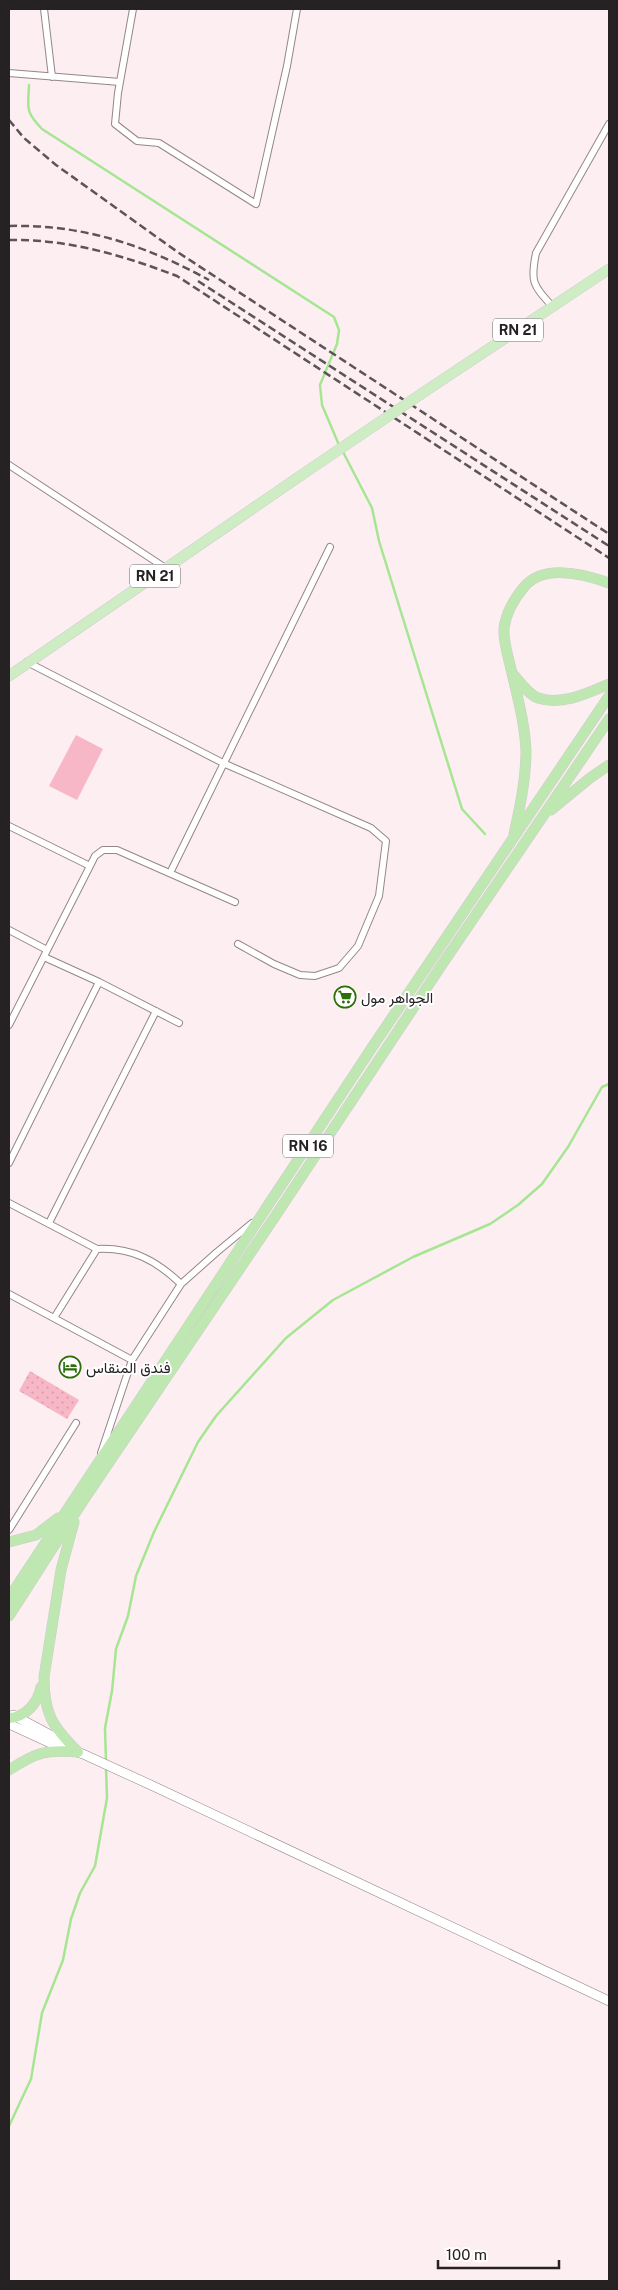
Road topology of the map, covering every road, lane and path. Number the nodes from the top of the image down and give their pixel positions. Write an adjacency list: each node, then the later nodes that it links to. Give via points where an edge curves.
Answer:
1 (44, 9): 5 (street)
2 (133, 9): 6 (street)
3 (297, 9): 6 (street, via 256,204 159,143 137,141 115,124)
4 (9, 74): 5 (street)
5 (52, 78): 6 (street)
6 (120, 82)
7 (609, 124): 9 (street, via 536,253 535,287)
8 (609, 269): 9 (main road, RN 21)
9 (552, 306): 12 (main road, RN 21, bridge)
10 (9, 465): 12 (street)
11 (330, 548): 20 (street)
12 (167, 569): 14 (main road, RN 21)
13 (609, 583): 15 (highway, via 570,573 547,574 528,582 514,599 504,629)
14 (27, 662): 16 (main road, RN 21); 20 (street)
15 (511, 672): 17 (highway, via 526,690 538,698 552,700 569,699); 24 (highway, via 526,750 520,808)
16 (9, 676)
17 (609, 684)
18 (609, 696): 24 (highway, RN 16)
19 (609, 719): 22 (highway, RN 16)
20 (223, 762): 26 (street); 29 (street, via 371,828 386,841 379,896 358,946 339,968 316,976 300,974)
21 (609, 765): 22 (highway)
22 (541, 819): 47 (highway, RN 16)
23 (9, 826): 25 (street)
24 (512, 840): 38 (highway, RN 16)
25 (90, 866): 26 (street, via 99,852 112,848); 30 (street)
26 (170, 874): 27 (street)
27 (235, 902)
28 (9, 930): 30 (street)
29 (238, 944)
30 (47, 950): 31 (street)
31 (44, 957): 32 (street); 35 (street)
32 (99, 982): 33 (street); 36 (street)
33 (156, 1011): 34 (street); 39 (street)
34 (180, 1023)
35 (9, 1025)
36 (9, 1163)
37 (9, 1203): 39 (street)
38 (263, 1215): 41 (street); 46 (highway, RN 16)
39 (48, 1223): 40 (street)
40 (97, 1249): 41 (street, via 113,1248 144,1256); 43 (street)
41 (181, 1284): 44 (street)
42 (9, 1294): 43 (street)
43 (54, 1318): 44 (street)
44 (132, 1360): 46 (street)
45 (76, 1423): 49 (street)
46 (98, 1464): 48 (highway, RN 16)
47 (80, 1504): 52 (highway, RN 16); 53 (highway, via 64,1556)
48 (68, 1509): 50 (highway, via 36,1535); 51 (highway, RN 16)
49 (9, 1530)
50 (9, 1542)
51 (9, 1598)
52 (9, 1616)
53 (44, 1677): 54 (highway, via 32,1707); 55 (highway, via 49,1718 57,1731)
54 (11, 1718): 55 (main road, via 58,1738)
55 (80, 1753): 56 (highway, via 46,1751); 57 (main road)
56 (9, 1770)
57 (609, 2001)

